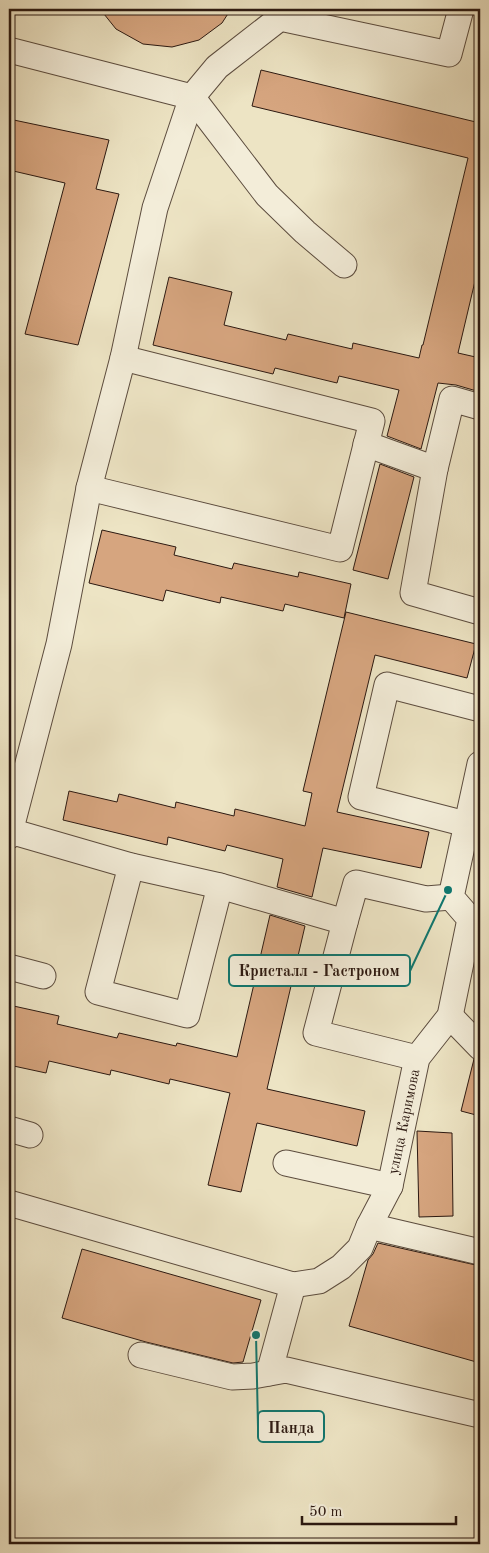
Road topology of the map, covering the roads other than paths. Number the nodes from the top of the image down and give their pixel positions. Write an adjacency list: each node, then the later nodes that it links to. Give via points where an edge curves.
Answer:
1 (461, 9): 3 (street, via 449,54 280,18 217,68)
2 (9, 50): 3 (street)
3 (192, 97): 4 (street, via 267,195); 5 (street, via 155,208)
4 (344, 265)
5 (123, 358): 7 (street, via 372,422); 9 (street)
6 (480, 407): 8 (street, via 452,399)
7 (366, 444): 8 (street); 9 (street, via 340,549)
8 (435, 469): 10 (street, via 414,593)
9 (89, 488): 14 (street, via 60,644)
10 (480, 612)
11 (480, 709): 13 (street, via 387,685 361,797)
12 (480, 764): 13 (street)
13 (466, 824): 17 (street)
14 (10, 833): 15 (street)
15 (131, 866): 16 (street); 16 (street, via 98,992 187,1015)
16 (220, 886): 18 (street)
17 (451, 897): 18 (street, via 426,900 356,883); 21 (street, улица Каримова, via 470,919)
18 (345, 922): 23 (street, via 316,1033)
19 (9, 967): 20 (street)
20 (43, 976)
21 (450, 1016): 22 (street); 23 (street, улица Каримова)
22 (480, 1047)
23 (417, 1058): 25 (street, улица Каримова)
24 (286, 1164): 25 (street)
25 (390, 1186): 27 (street, улица Каримова)
26 (9, 1202): 29 (street)
27 (369, 1226): 28 (street); 29 (street, улица Каримова, via 360,1248 341,1267 319,1281)
28 (480, 1252)
29 (293, 1285): 31 (street)
30 (141, 1355): 31 (street, via 232,1377)
31 (269, 1373): 32 (street, via 286,1370)
32 (480, 1415)

